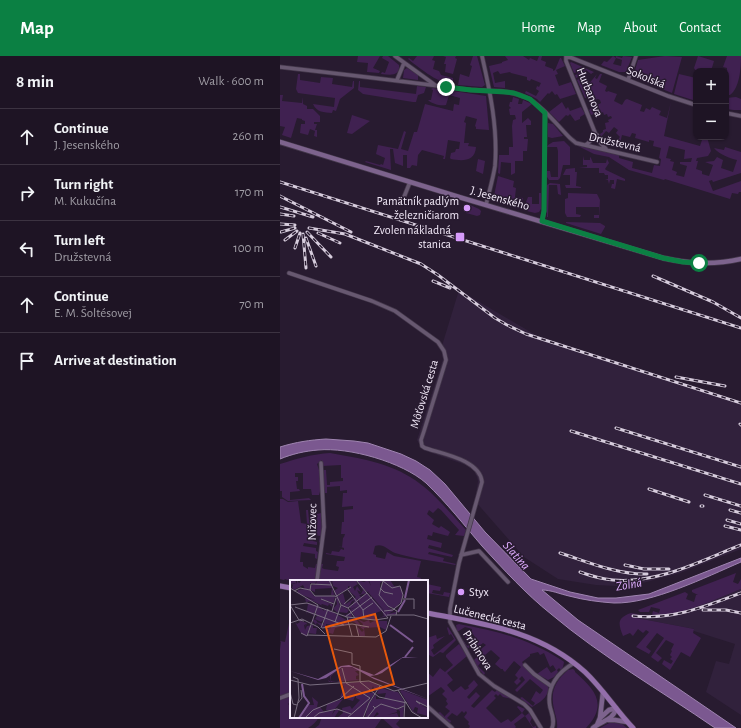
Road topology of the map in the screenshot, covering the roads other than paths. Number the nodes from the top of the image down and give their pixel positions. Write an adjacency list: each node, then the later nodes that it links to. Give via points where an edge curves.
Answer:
1 (395, 56): 5 (street)
2 (482, 56): 10 (street)
3 (566, 56): 8 (street, Sokolská); 15 (street, Hurbanova)
4 (636, 56): 8 (street)
5 (404, 63): 7 (street); 9 (street)
6 (280, 67): 7 (street, Družstevná)
7 (397, 80): 9 (street, Družstevná)
8 (628, 80): 11 (street, Sokolská)
9 (436, 86): 10 (street, Družstevná)
10 (490, 91): 12 (street, Družstevná, via 509,92 525,97); 22 (street, via 495,158)
11 (693, 104)
12 (545, 113): 17 (street, Družstevná, via 574,141); 23 (street)
13 (729, 114): 14 (street)
14 (741, 116)
15 (596, 135): 17 (street, Hurbanova); 18 (street, Hurbanova)
16 (280, 142): 20 (street, J. Jesenského)
17 (586, 145): 18 (street, Družstevná)
18 (607, 150): 19 (street, Družstevná)
19 (657, 162)
20 (410, 182): 21 (street, via 404,197); 22 (street, J. Jesenského)
21 (398, 202)
22 (486, 205): 23 (street, J. Jesenského)
23 (542, 221): 24 (street, J. Jesenského, via 676,261 702,263)
24 (741, 259)
25 (289, 273): 27 (street, Môťovská cesta, via 390,309 423,330 442,346 445,362 421,444 425,448 467,462 478,470 481,476 482,482)
26 (321, 463): 28 (street, Nižovec, via 324,527)
27 (461, 555): 29 (street, via 479,551); 33 (street)
28 (317, 580)
29 (508, 582)
30 (280, 586): 31 (main road)
31 (290, 588)
32 (428, 613): 33 (main road, Lučenecká cesta)
33 (449, 617): 34 (main road, Lučenecká cesta, via 524,635 551,647); 47 (street, Pribinova, via 479,674 524,704)
34 (574, 663): 36 (street, via 558,676); 37 (main road, Lučenecká cesta)
35 (525, 665): 36 (street)
36 (551, 686): 48 (street, via 549,701 554,721)
37 (603, 692): 41 (main road, Lučenecká cesta); 42 (street)
38 (290, 694): 39 (street)
39 (280, 698)
40 (428, 707): 46 (street)
41 (616, 708): 42 (street, via 609,710); 43 (street); 44 (main road, Lučenecká cesta)
42 (600, 718): 45 (street)
43 (607, 721): 44 (street); 45 (street)
44 (627, 722): 49 (main road, Lučenecká cesta)
45 (595, 726)
46 (452, 728)
47 (541, 728)
48 (552, 728)
49 (633, 728)

